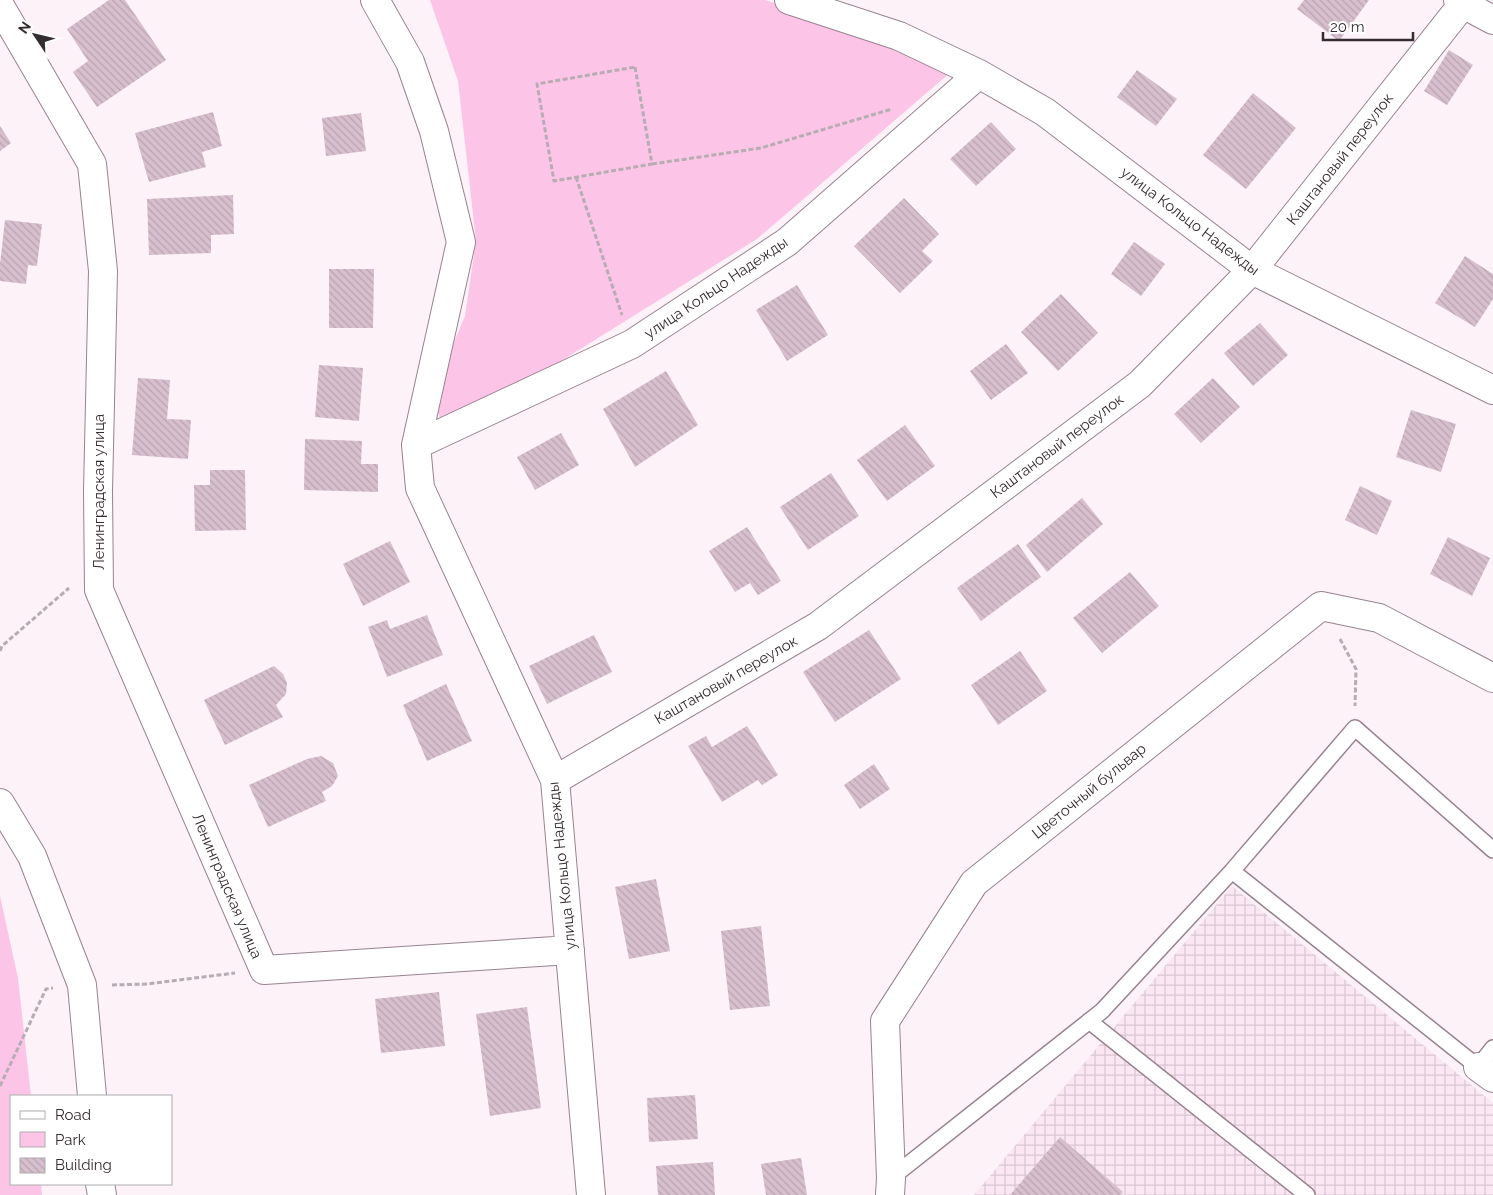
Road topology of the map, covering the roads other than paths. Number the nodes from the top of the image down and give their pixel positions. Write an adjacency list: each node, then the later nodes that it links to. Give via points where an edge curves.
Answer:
1 (375, 0): 9 (street, улица Кольцо Надежды, via 410,62 434,131 461,242)
2 (790, 0): 6 (street, улица Кольцо Надежды, via 899,36)
3 (1460, 2): 5 (street); 7 (street, Каштановый переулок)
4 (0, 6): 15 (street, Ленинградская улица, via 92,164 102,271 99,590 264,970)
5 (1493, 20)
6 (979, 74): 7 (street, улица Кольцо Надежды, via 1046,112); 9 (street, улица Кольцо Надежды, via 786,242 632,344)
7 (1252, 270): 8 (street, улица Кольцо Надежды); 11 (street, Каштановый переулок, via 1140,384 818,626)
8 (1493, 390)
9 (416, 445): 11 (street, улица Кольцо Надежды, via 420,488)
10 (1493, 678): 19 (street, Цветочный бульвар, via 1379,618 1321,606 974,883 885,1021)
11 (555, 780): 15 (street, улица Кольцо Надежды)
12 (0, 803): 18 (street, via 32,856 82,985)
13 (1493, 850): 14 (lane, via 1355,728)
14 (1232, 871): 16 (lane); 17 (lane)
15 (570, 950): 20 (street, улица Кольцо Надежды)
16 (1089, 1022): 19 (lane); 21 (lane)
17 (1488, 1064)
18 (92, 1095)
19 (890, 1186)
20 (591, 1195)
21 (1308, 1195)

